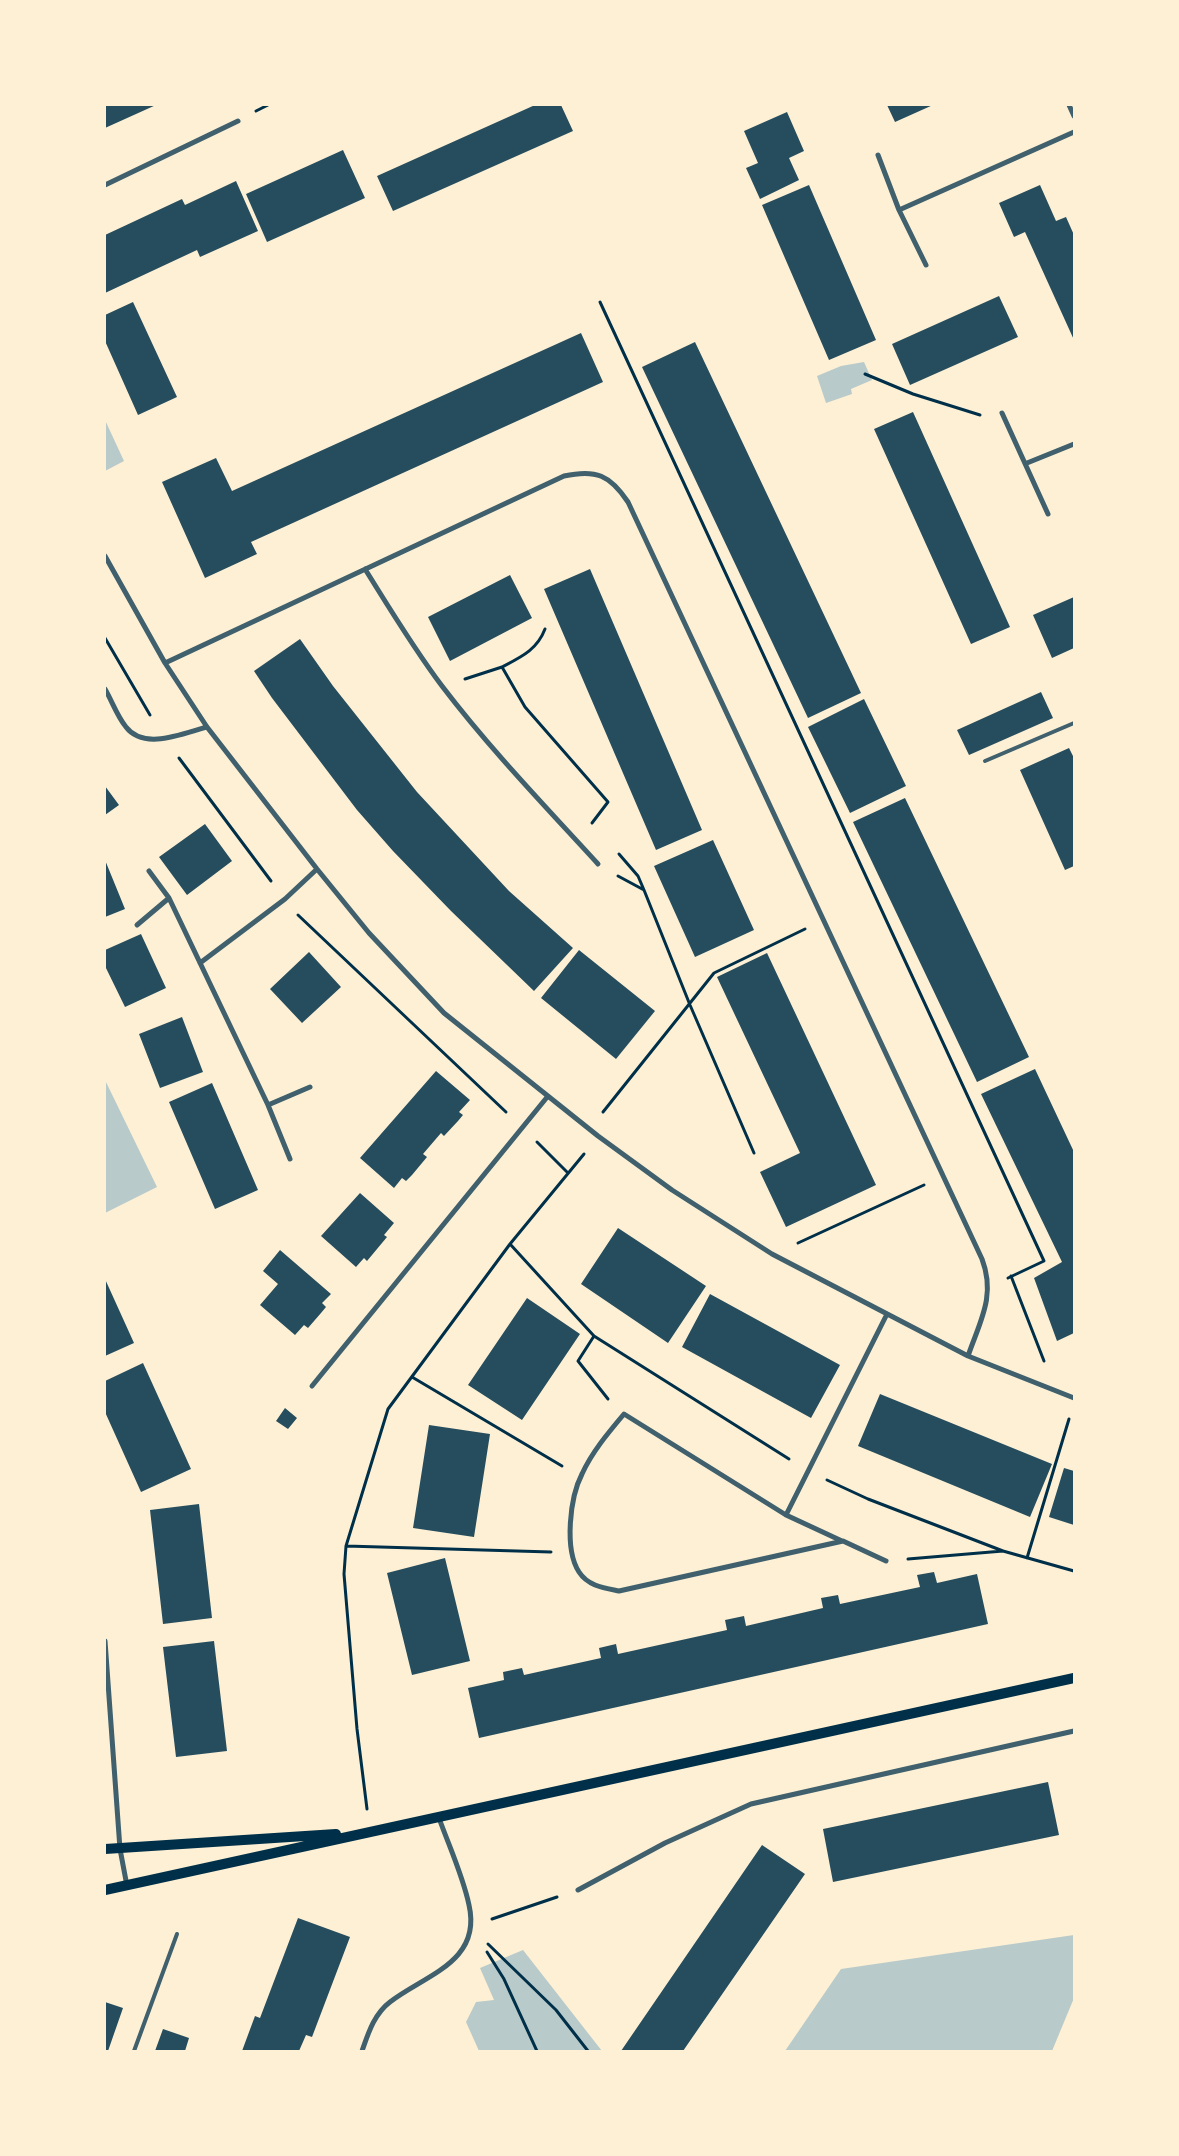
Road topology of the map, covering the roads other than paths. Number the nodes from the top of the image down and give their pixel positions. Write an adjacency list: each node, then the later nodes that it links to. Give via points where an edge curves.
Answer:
1 (1069, 105): 2 (street)
2 (1074, 116)
3 (238, 121): 6 (street)
4 (1074, 132): 7 (street)
5 (878, 155): 7 (street)
6 (105, 185)
7 (899, 210): 8 (street)
8 (926, 265)
9 (1002, 413): 11 (street)
10 (1074, 444): 11 (street)
11 (1027, 463): 12 (street)
12 (1048, 514)
13 (105, 556): 15 (street)
14 (366, 569): 15 (street); 20 (street, via 442,686); 31 (street, via 564,476 588,472 600,474 628,502 982,1259 989,1286 987,1302)
15 (165, 663): 18 (street)
16 (105, 689): 18 (street, via 126,728 135,735 148,739 164,738)
17 (1074, 723): 19 (lane)
18 (207, 727): 21 (street)
19 (985, 761)
20 (598, 864)
21 (316, 869): 25 (street, via 284,899); 27 (street, via 369,933 444,1014)
22 (149, 871): 23 (street)
23 (169, 898): 24 (street); 25 (street)
24 (136, 925)
25 (200, 963): 28 (street)
26 (310, 1088): 28 (street)
27 (548, 1096): 30 (street, via 672,1190 772,1254); 32 (street)
28 (268, 1105): 29 (street)
29 (290, 1158)
30 (886, 1316): 31 (street); 34 (street)
31 (968, 1356): 33 (street)
32 (312, 1386)
33 (1074, 1398)
34 (786, 1515): 35 (street); 35 (street, via 624,1414 592,1454 580,1477 570,1530 571,1552 579,1572 595,1586 619,1591)
35 (843, 1541): 36 (street)
36 (886, 1561)
37 (105, 1641): 39 (street)
38 (1074, 1678): 41 (main road)
39 (108, 1701): 44 (street)
40 (1074, 1731): 47 (street, via 751,1804 664,1843)
41 (439, 1818): 42 (main road); 50 (street, via 470,1906 470,1927 463,1951 450,1964 389,2002 379,2012)
42 (370, 1831): 44 (main road); 45 (main road)
43 (105, 1849): 44 (main road)
44 (120, 1849): 45 (street)
45 (127, 1886): 46 (main road)
46 (105, 1890)
47 (578, 1890)
48 (177, 1934): 49 (lane)
49 (134, 2051)
50 (362, 2051)

